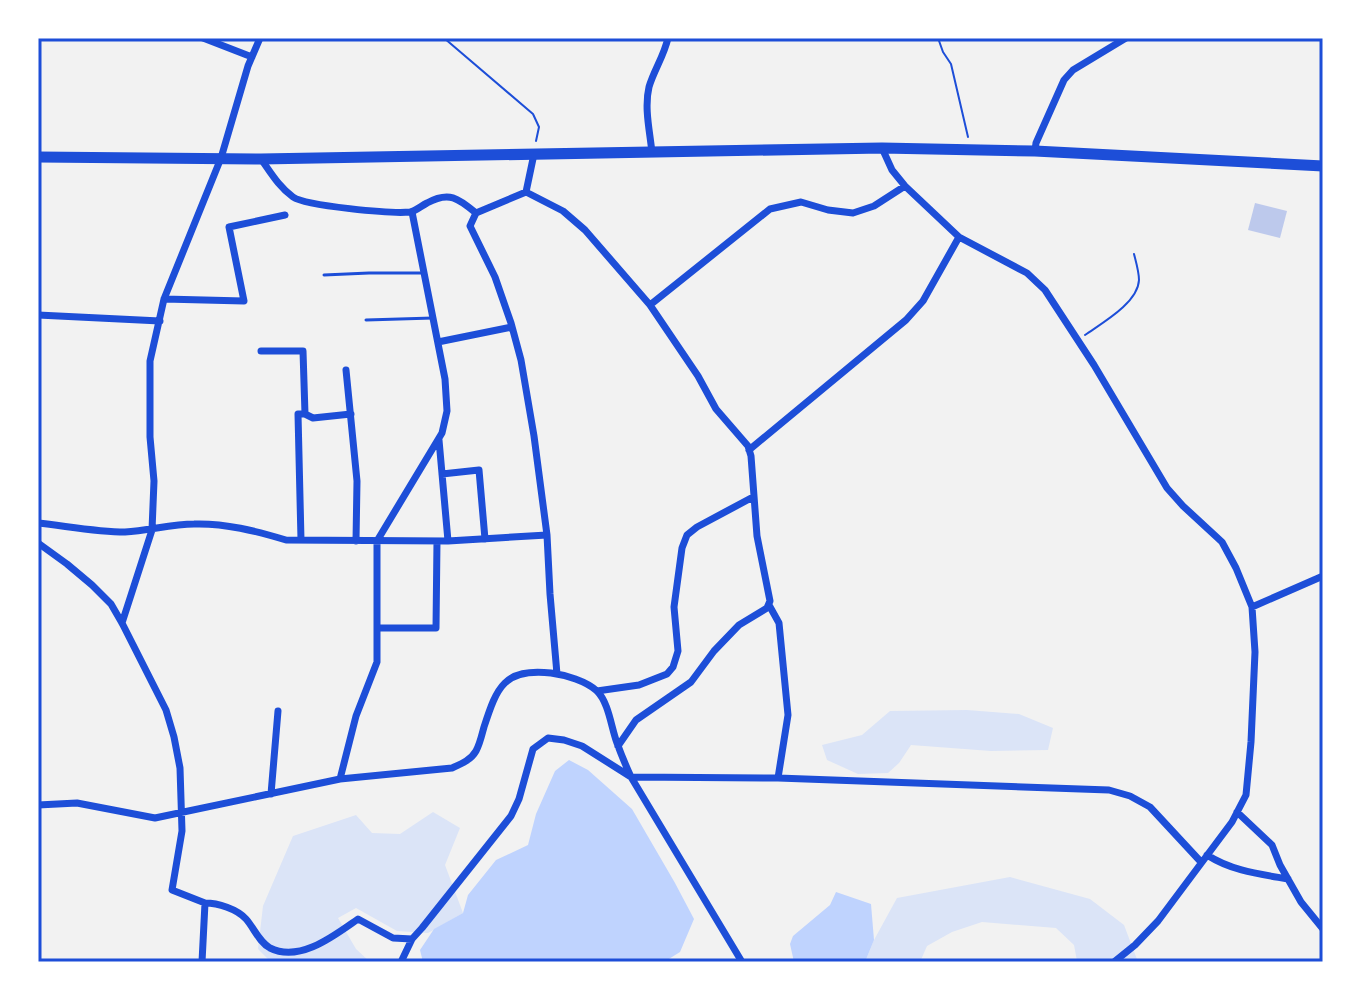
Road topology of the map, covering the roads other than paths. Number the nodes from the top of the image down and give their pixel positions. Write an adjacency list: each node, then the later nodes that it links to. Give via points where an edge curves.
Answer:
1 (203, 38): 5 (street)
2 (260, 38): 5 (street)
3 (668, 38): 8 (street, via 648,93)
4 (1126, 38): 7 (street, via 1064,80)
5 (252, 57): 11 (street)
6 (882, 148): 7 (highway); 8 (highway); 14 (street)
7 (1035, 151): 13 (highway)
8 (652, 153): 9 (highway)
9 (534, 154): 12 (highway); 15 (street)
10 (38, 157): 11 (highway)
11 (221, 158): 12 (highway); 22 (street)
12 (261, 159): 16 (street, via 296,199)
13 (1323, 166)
14 (905, 186): 19 (street); 23 (street, via 853,213 801,202 770,209)
15 (526, 192): 17 (street); 23 (street, via 563,211 585,230)
16 (412, 212): 17 (street, via 446,196 459,198); 20 (street)
17 (476, 213): 28 (street, via 470,226)
18 (285, 215): 22 (street, via 229,227 244,301)
19 (959, 237): 35 (street, via 923,301 906,320); 50 (street, via 1027,273 1045,290 1167,488 1222,542)
20 (424, 273): 21 (lane); 25 (street)
21 (324, 275)
22 (164, 299): 27 (street)
23 (650, 305): 35 (street, via 716,409)
24 (38, 315): 27 (street)
25 (433, 318): 26 (lane); 29 (street)
26 (366, 320)
27 (160, 321): 39 (street, via 150,361)
28 (512, 327): 29 (street); 40 (street)
29 (438, 342): 34 (street, via 447,411)
30 (261, 351): 32 (street, via 303,351)
31 (346, 370): 33 (street)
32 (305, 414): 33 (street); 42 (street, via 298,414)
33 (351, 414): 43 (street)
34 (439, 437): 36 (street); 44 (street)
35 (749, 450): 37 (street)
36 (442, 474): 41 (street, via 479,470); 46 (street)
37 (753, 497): 49 (street); 54 (street, via 687,535 675,595 678,651 673,667 639,685)
38 (38, 523): 39 (street)
39 (152, 530): 42 (street, via 191,523); 51 (street)
40 (547, 535): 41 (street); 53 (street)
41 (485, 539): 46 (street)
42 (301, 540): 43 (street)
43 (356, 541): 44 (street)
44 (377, 541): 45 (street); 52 (street)
45 (437, 541): 46 (street); 52 (street, via 436,628)
46 (448, 541)
47 (38, 543): 51 (street, via 92,585)
48 (1323, 576): 50 (street)
49 (769, 605): 56 (street, via 739,625 691,682 636,720); 58 (street, via 779,623 788,715)
50 (1252, 607): 62 (street, via 1251,742 1246,795)
51 (122, 623): 63 (street, via 166,710 180,768)
52 (378, 628): 59 (street, via 377,662)
53 (557, 674): 54 (street); 59 (street, via 533,671 504,684 494,697 476,752 466,762 452,768)
54 (597, 691): 56 (street)
55 (278, 711): 60 (street)
56 (618, 746): 57 (street)
57 (631, 777): 58 (street); 68 (street, via 564,740 548,738 533,749 511,816); 73 (street)
58 (778, 778): 64 (street, via 1109,790 1150,807)
59 (340, 779): 60 (street)
60 (271, 794): 63 (street)
61 (38, 805): 63 (street, via 77,803 155,818)
62 (1237, 812): 64 (street); 65 (street, via 1272,845)
63 (182, 814): 66 (street, via 172,890)
64 (1204, 859): 65 (street); 74 (street, via 1158,921)
65 (1288, 879): 67 (street)
66 (205, 903): 68 (street, via 244,916 269,948 286,952 317,945 358,919 393,938); 71 (street)
67 (1323, 929)
68 (412, 939): 72 (street)
69 (38, 962): 70 (lane)
70 (44, 962)
71 (202, 962)
72 (401, 962)
73 (742, 962)
74 (1114, 962)

